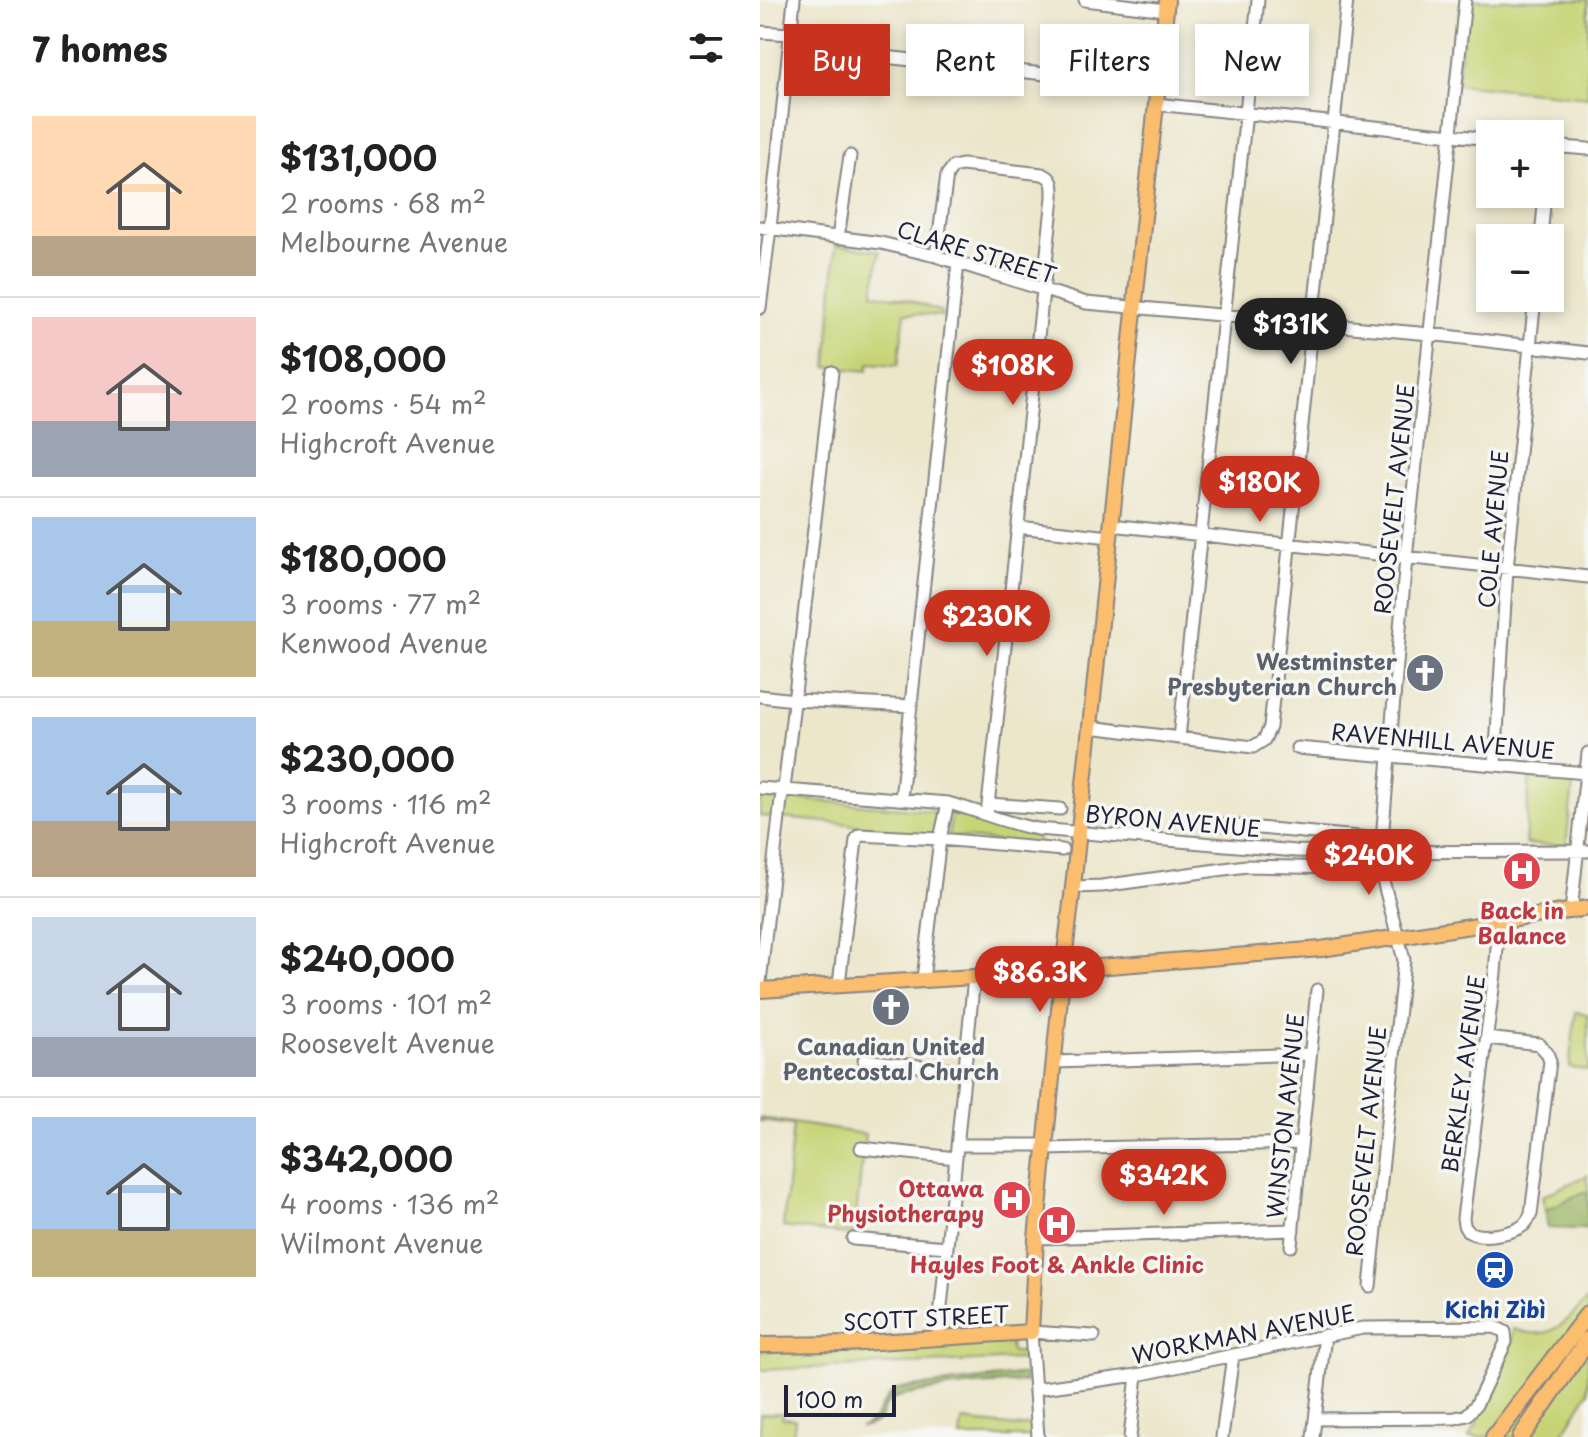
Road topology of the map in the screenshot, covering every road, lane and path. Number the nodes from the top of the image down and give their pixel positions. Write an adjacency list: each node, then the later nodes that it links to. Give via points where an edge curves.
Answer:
1 (794, 0): 7 (street)
2 (1085, 0): 6 (street)
3 (1258, 0): 15 (street)
4 (1347, 0): 16 (street)
5 (1465, 0): 17 (street, ROOSEVELT AVENUE)
6 (1167, 5)
7 (792, 24)
8 (760, 32): 9 (street)
9 (784, 39)
10 (890, 53): 11 (street)
11 (1040, 72)
12 (784, 86): 22 (street)
13 (1157, 96): 14 (main road)
14 (1156, 104): 15 (street); 27 (main road)
15 (1246, 114): 16 (street); 30 (street)
16 (1334, 123): 17 (street); 31 (street)
17 (1451, 134): 18 (street); 32 (street, ROOSEVELT AVENUE)
18 (1476, 137)
19 (1564, 148): 20 (street)
20 (1588, 149)
21 (850, 156): 23 (street)
22 (765, 227): 23 (street, CLARE STREET); 28 (street)
23 (838, 238): 24 (street, CLARE STREET)
24 (936, 256): 25 (street, CLARE STREET); 26 (street, via 947,174 953,167 1042,174 1053,185)
25 (958, 263): 26 (street, CLARE STREET); 45 (street)
26 (1043, 290): 27 (street, CLARE STREET, via 1086,303); 36 (street)
27 (1134, 307): 30 (street, CLARE STREET); 37 (main road)
28 (760, 308)
29 (1533, 312): 33 (street, COLE AVENUE)
30 (1224, 315): 31 (street, CLARE STREET); 38 (street)
31 (1313, 325): 32 (street, CLARE STREET); 39 (street)
32 (1430, 334): 33 (street, CLARE STREET); 40 (street, ROOSEVELT AVENUE)
33 (1529, 347): 34 (street, CLARE STREET); 41 (street, COLE AVENUE)
34 (1588, 353)
35 (832, 372): 44 (street)
36 (1018, 527): 37 (street); 57 (street)
37 (1110, 531): 38 (street); 46 (main road)
38 (1201, 535): 39 (street); 47 (street)
39 (1290, 544): 40 (street); 47 (street, via 1270,727 1264,740 1253,747)
40 (1406, 558): 41 (street); 50 (street, ROOSEVELT AVENUE)
41 (1507, 569): 42 (street); 51 (street, COLE AVENUE)
42 (1588, 577)
43 (760, 696): 44 (street)
44 (794, 700): 45 (street); 54 (street)
45 (911, 706): 55 (street)
46 (1090, 727): 47 (street); 60 (main road)
47 (1179, 738)
48 (1297, 748): 50 (street, RAVENHILL AVENUE)
49 (1588, 753): 52 (street)
50 (1389, 756): 51 (street, RAVENHILL AVENUE); 62 (street, ROOSEVELT AVENUE)
51 (1495, 765): 52 (street, RAVENHILL AVENUE)
52 (1586, 773): 64 (street)
53 (760, 788): 54 (street, BYRON AVENUE)
54 (783, 790): 55 (street, BYRON AVENUE); 74 (street)
55 (901, 799): 56 (street, BYRON AVENUE)
56 (948, 803): 57 (street, BYRON AVENUE); 61 (street)
57 (989, 804): 58 (street); 60 (street, BYRON AVENUE, via 1017,826)
58 (1060, 809)
59 (1225, 825): 62 (street)
60 (1079, 833): 62 (street, BYRON AVENUE, via 1310,852); 66 (main road)
61 (940, 839): 63 (street); 73 (street); 75 (street, via 859,835)
62 (1382, 845): 64 (street, BYRON AVENUE); 65 (street, ROOSEVELT AVENUE)
63 (1062, 850)
64 (1583, 852): 68 (street)
65 (1380, 869): 66 (street, via 1246,866); 70 (street, ROOSEVELT AVENUE)
66 (1073, 887): 71 (main road)
67 (1588, 908): 68 (main road)
68 (1571, 912): 69 (main road)
69 (1499, 923): 70 (main road); 78 (street, BERKLEY AVENUE)
70 (1397, 938): 71 (main road, via 1294,952); 93 (street, ROOSEVELT AVENUE, via 1404,960)
71 (1063, 969): 72 (main road); 81 (main road)
72 (974, 977): 73 (main road); 82 (street)
73 (923, 979): 75 (main road)
74 (760, 982)
75 (839, 984): 76 (main road)
76 (760, 990)
77 (1317, 990): 79 (street, WINSTON AVENUE)
78 (1487, 1038): 78 (street, BERKLEY AVENUE, via 1464,1208 1464,1225 1477,1235 1517,1228 1530,1217 1550,1061 1539,1044)
79 (1310, 1054): 81 (street); 83 (street, WINSTON AVENUE)
80 (864, 1060): 82 (street)
81 (1054, 1062): 85 (main road)
82 (964, 1071): 84 (street)
83 (1301, 1143): 85 (street); 88 (street, WINSTON AVENUE)
84 (958, 1145): 85 (street); 87 (street)
85 (1046, 1147): 89 (main road)
86 (861, 1148): 87 (street)
87 (956, 1158): 92 (street)
88 (1293, 1230): 89 (street); 91 (street, WINSTON AVENUE)
89 (1036, 1238): 95 (main road)
90 (853, 1239): 92 (street)
91 (1291, 1246)
92 (947, 1247): 98 (street)
93 (1370, 1286)
94 (1588, 1314): 109 (highway)
95 (1031, 1332): 97 (street, SCOTT STREET); 98 (main road, SCOTT STREET); 103 (street)
96 (1325, 1335): 101 (street, WORKMAN AVENUE); 104 (street); 104 (street, WORKMAN AVENUE, via 1373,1328 1495,1327 1505,1332 1506,1342 1467,1415)
97 (1094, 1336)
98 (938, 1337): 100 (main road, SCOTT STREET)
99 (1588, 1340): 110 (highway)
100 (760, 1345)
101 (1233, 1355): 102 (street, WORKMAN AVENUE); 107 (street)
102 (1137, 1375): 103 (street, WORKMAN AVENUE); 106 (street)
103 (1036, 1389): 105 (street)
104 (1315, 1419): 108 (street)
105 (1038, 1437)
106 (1130, 1437)
107 (1222, 1437)
108 (1313, 1437)
109 (1494, 1437)
110 (1521, 1437)

